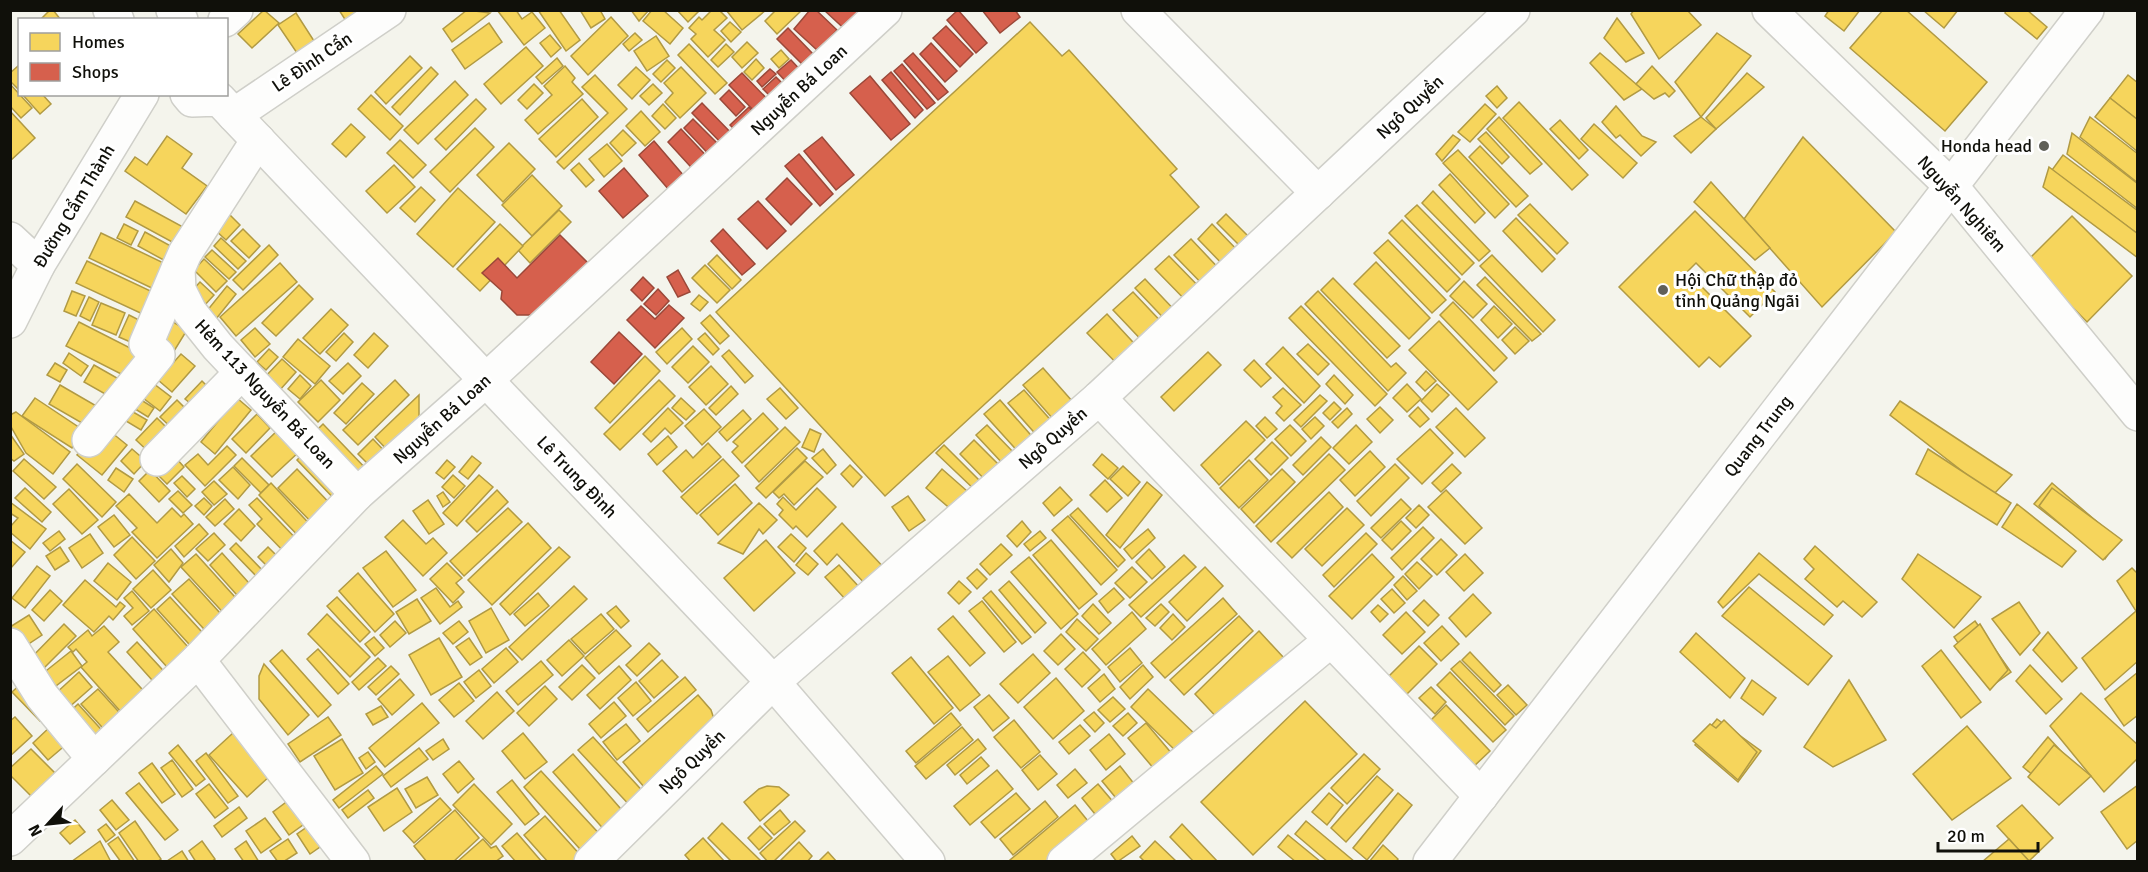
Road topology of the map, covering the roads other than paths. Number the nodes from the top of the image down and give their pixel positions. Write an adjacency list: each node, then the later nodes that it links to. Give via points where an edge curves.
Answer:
1 (389, 10): 9 (street, Lê Đình Cẩn)
2 (885, 10): 18 (street, Nguyễn Bá Loan)
3 (1138, 10): 12 (street)
4 (1513, 10): 12 (street, Ngô Quyền)
5 (1769, 10): 11 (street, Nguyễn Nghiêm)
6 (2087, 10): 11 (street, Quang Trung)
7 (141, 96): 14 (street, Đường Cẩm Thành)
8 (189, 96): 9 (street, via 192,100)
9 (225, 103): 10 (street, Lê Trung Đình)
10 (258, 140): 15 (street, via 205,219); 18 (street, Lê Trung Đình)
11 (1951, 186): 20 (street, Nguyễn Nghiêm); 29 (street, Quang Trung)
12 (1318, 193): 19 (street, Ngô Quyền)
13 (10, 239): 14 (street)
14 (38, 265): 16 (street, Đường Cẩm Thành)
15 (179, 280): 17 (street, Hẻm 113 Nguyễn Bá Loan, via 201,327); 21 (street, via 146,344 158,355)
16 (10, 321)
17 (242, 372): 22 (street); 23 (street, Hẻm 113 Nguyễn Bá Loan)
18 (485, 381): 23 (street, Nguyễn Bá Loan); 27 (street, Lê Trung Đình)
19 (1099, 398): 24 (street); 27 (street, Ngô Quyền)
20 (2138, 414)
21 (89, 440)
22 (157, 459)
23 (357, 494): 26 (street, Nguyễn Bá Loan)
24 (1331, 640): 29 (street); 34 (street)
25 (10, 645): 28 (street, via 42,696)
26 (198, 660): 28 (street, Nguyễn Bá Loan); 31 (street)
27 (773, 682): 32 (street, Ngô Quyền); 33 (street, Lê Trung Đình)
28 (94, 759): 30 (street, Nguyễn Bá Loan)
29 (1481, 796): 35 (street, Quang Trung)
30 (10, 839)
31 (353, 861)
32 (591, 861)
33 (928, 861)
34 (1064, 861)
35 (1430, 861)

